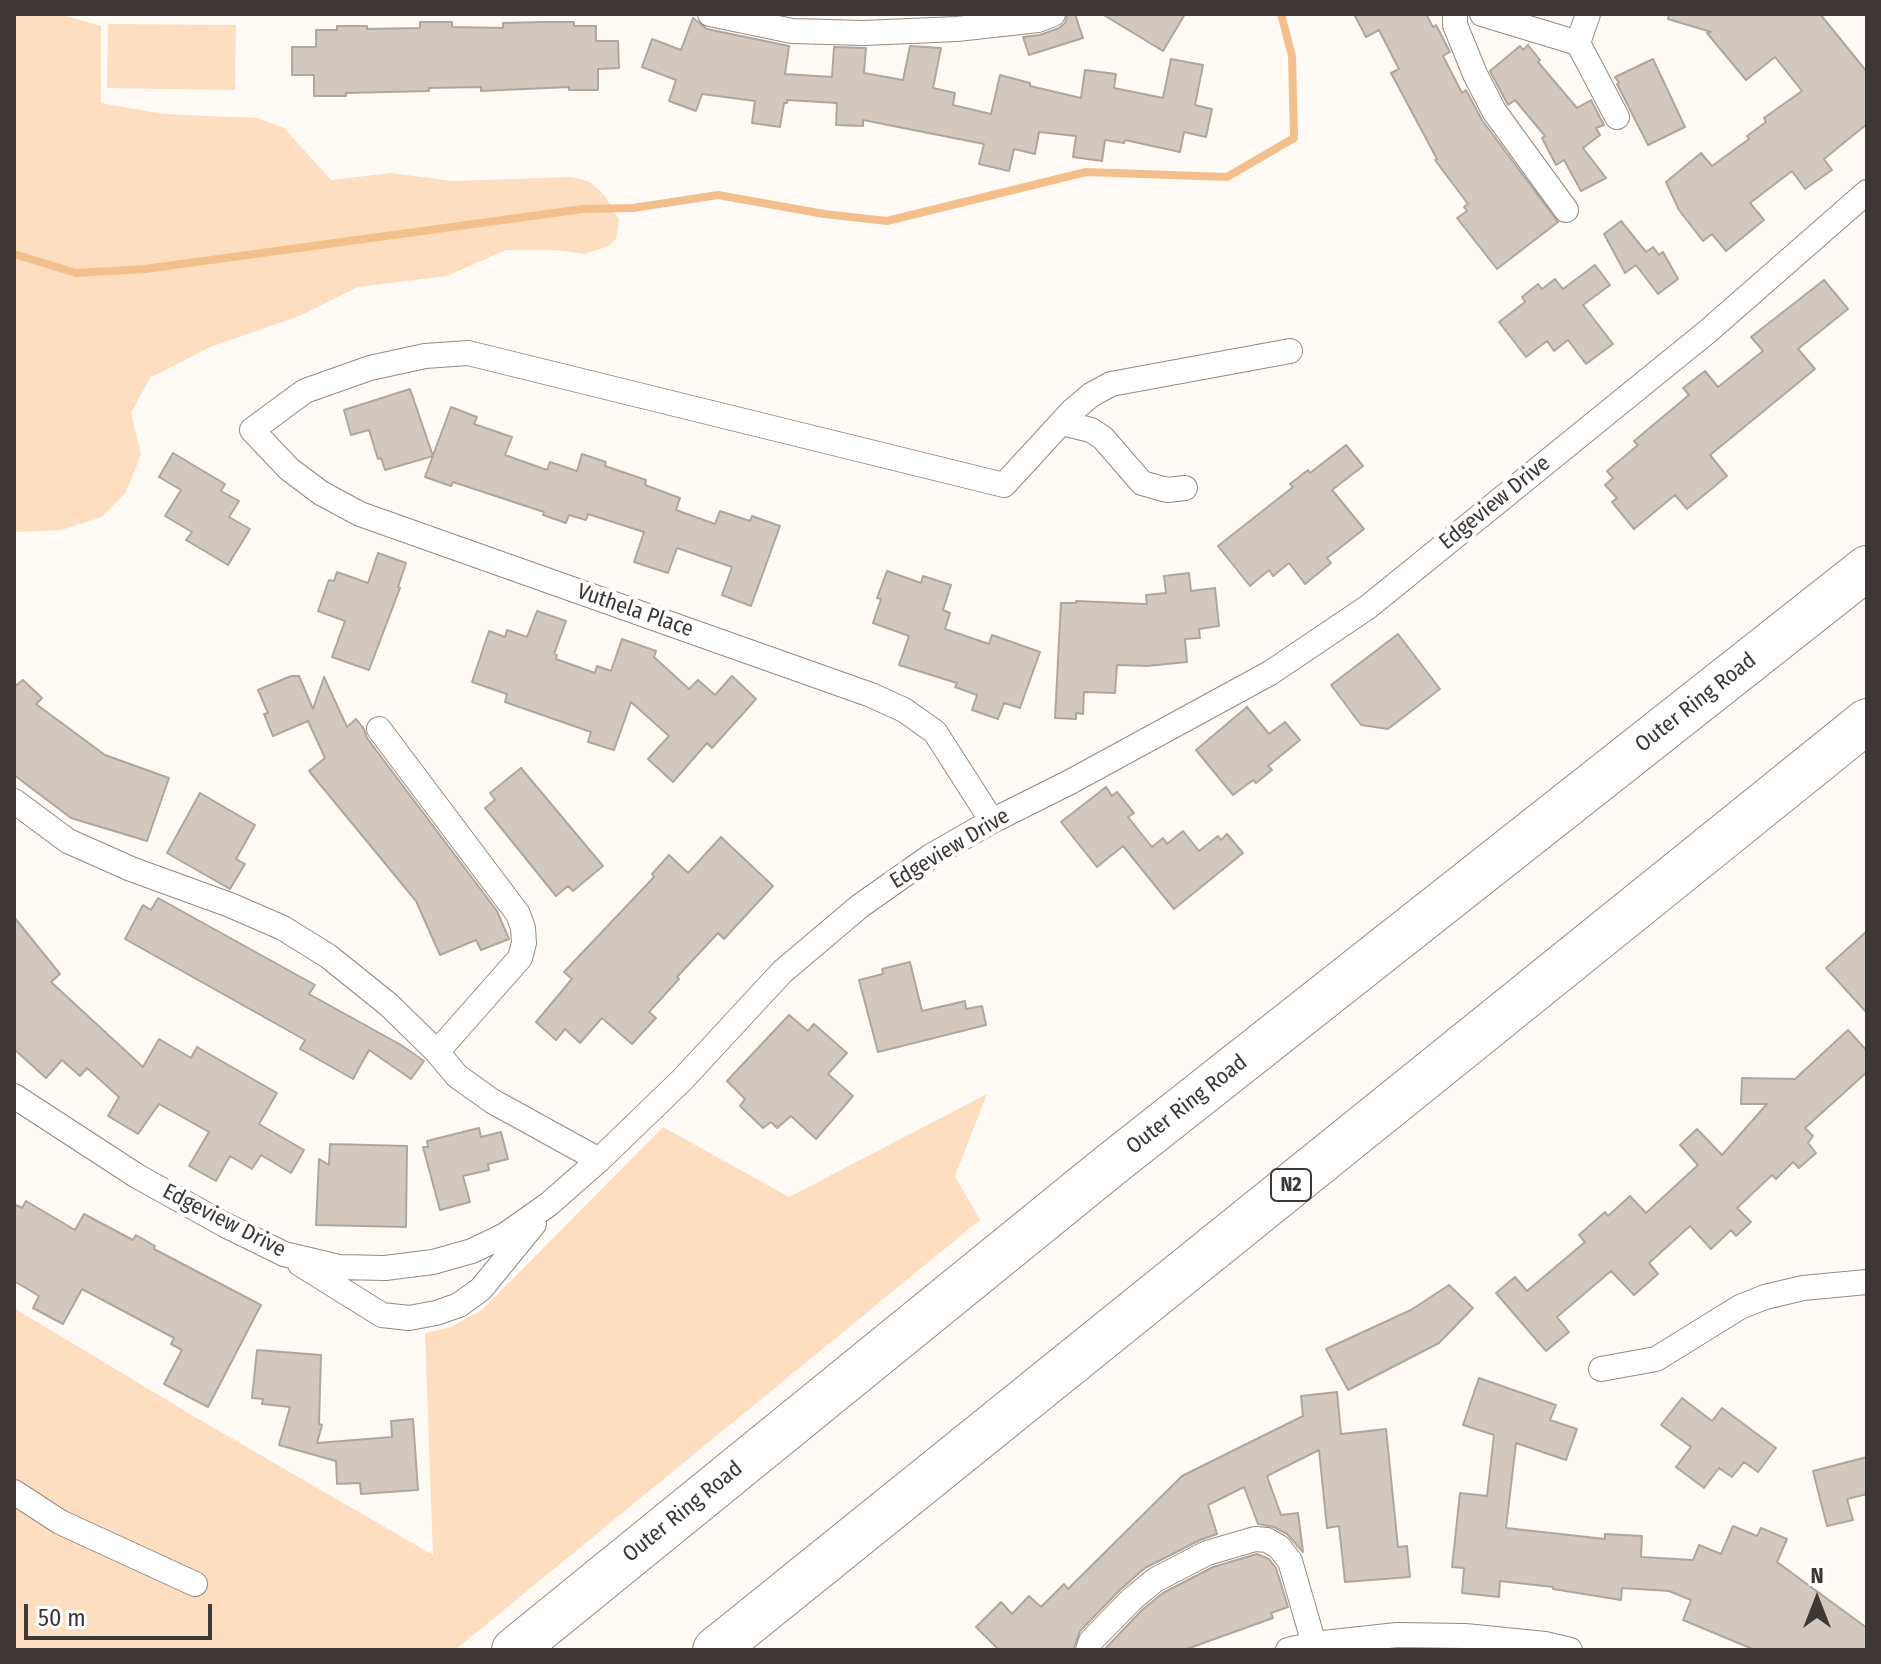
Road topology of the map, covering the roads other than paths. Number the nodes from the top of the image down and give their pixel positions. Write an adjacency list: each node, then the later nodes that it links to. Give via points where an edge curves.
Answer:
1 (710, 14): 2 (street, via 792,31 864,33 957,29)
2 (1053, 14)
3 (1455, 14): 9 (street, via 1455,25 1494,111)
4 (1482, 14): 6 (street)
5 (1588, 14): 6 (street)
6 (1578, 43): 7 (street)
7 (1617, 117)
8 (1867, 192): 17 (street, Edgeview Drive, via 1707,332 1368,607 1270,673)
9 (1566, 210)
10 (1290, 351): 11 (street, via 1111,384)
11 (1062, 423): 12 (street, via 1103,438 1142,483 1167,490); 17 (street, Vuthela Place, via 1004,485 468,353 370,368 305,391 252,430 289,469 360,514 904,710 935,732)
12 (1185, 488)
13 (1867, 568): 28 (highway, Outer Ring Road, via 1108,1167)
14 (1867, 721): 29 (highway, N2)
15 (379, 729): 18 (street, via 518,914 523,928 520,958)
16 (14, 801): 18 (street, via 68,841 283,928 389,1005)
17 (992, 821): 20 (street, Edgeview Drive, via 860,906 782,972)
18 (437, 1052): 20 (street, via 457,1076 492,1101)
19 (14, 1096): 22 (street, Edgeview Drive, via 137,1176)
20 (599, 1160): 21 (street, Edgeview Drive)
21 (549, 1204): 22 (street, Edgeview Drive, via 505,1235 433,1262 339,1267); 22 (street, via 481,1289 436,1313 382,1315)
22 (284, 1254)
23 (1867, 1282): 24 (street, via 1765,1297 1656,1359)
24 (1601, 1369)
25 (14, 1492): 26 (street, via 60,1522)
26 (195, 1584)
27 (1314, 1644): 30 (street, via 1290,1561 1279,1547 1255,1539 1207,1553 1155,1580 1091,1641); 31 (street); 32 (street, via 1397,1635 1465,1636)
28 (514, 1650)
29 (715, 1650)
30 (1088, 1650)
31 (1288, 1650)
32 (1570, 1650)

